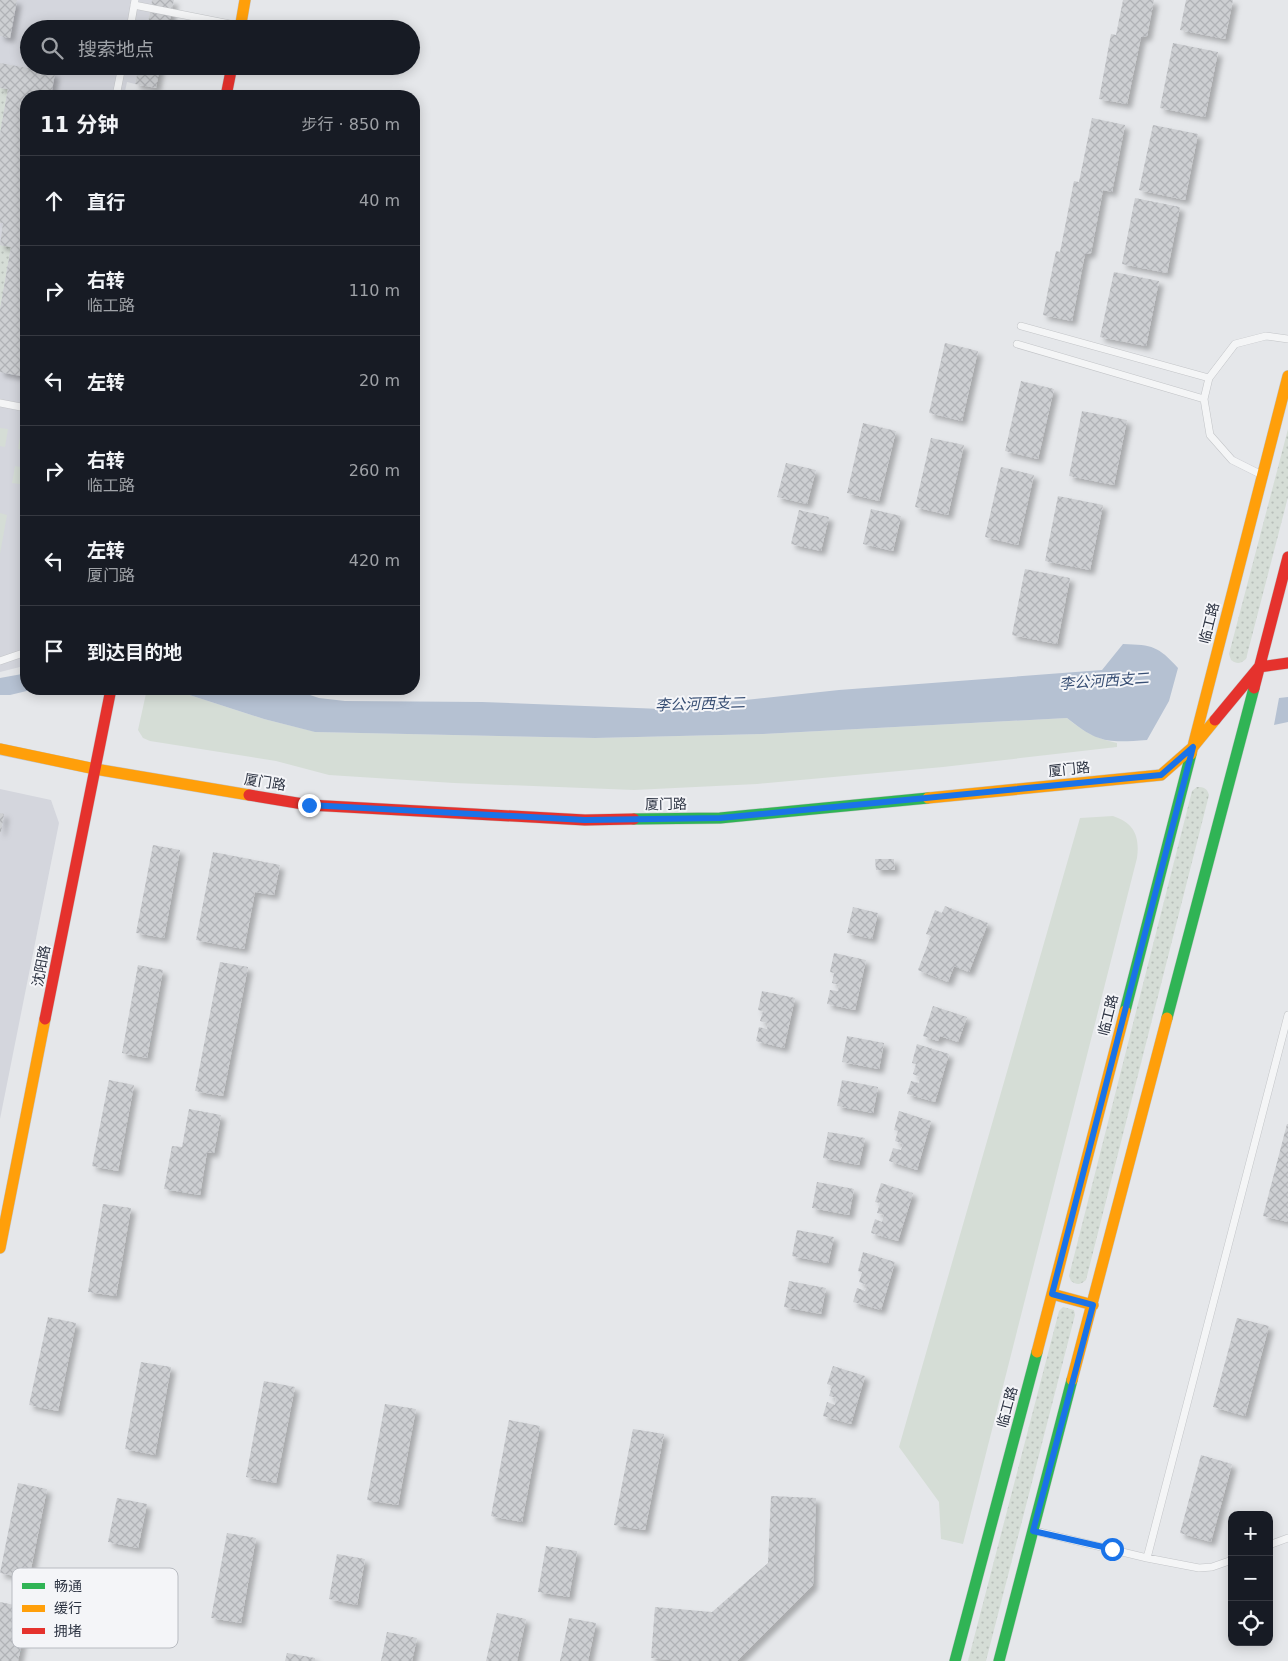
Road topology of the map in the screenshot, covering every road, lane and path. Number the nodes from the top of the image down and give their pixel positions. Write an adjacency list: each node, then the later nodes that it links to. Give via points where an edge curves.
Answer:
1 (246, 0): 5 (main road)
2 (135, 2): 3 (lane); 4 (lane)
3 (132, 20)
4 (211, 20)
5 (242, 20)
6 (120, 75): 8 (lane)
7 (230, 75): 9 (main road)
8 (117, 90)
9 (227, 90)
10 (1021, 326): 14 (lane)
11 (1288, 339): 14 (lane, via 1266,336 1235,344)
12 (1017, 344): 15 (lane)
13 (1288, 376): 18 (main road, 临工路)
14 (1209, 378): 15 (lane)
15 (1204, 399): 18 (lane, via 1210,435 1232,460)
16 (0, 403): 17 (lane)
17 (20, 407)
18 (1263, 475): 25 (main road, 临工路)
19 (1288, 557): 23 (main road)
20 (20, 654): 21 (lane)
21 (0, 661)
22 (1288, 663): 23 (main road)
23 (1259, 667): 25 (main road, 厦门路); 31 (main road)
24 (110, 695): 27 (main road, 沈阳路)
25 (1193, 747): 27 (main road, 厦门路, via 1161,775 710,818 585,820 309,805); 30 (main road, 临工路)
26 (0, 749): 27 (main road, 厦门路)
27 (95, 769): 29 (main road, 沈阳路)
28 (1288, 1015): 35 (lane)
29 (0, 1248)
30 (1052, 1294): 31 (main road); 38 (main road, 临工路)
31 (1093, 1305): 32 (main road)
32 (1033, 1531): 35 (lane); 37 (main road)
33 (1288, 1538): 34 (lane)
34 (1273, 1544)
35 (1147, 1558): 36 (lane, via 1199,1568)
36 (1228, 1561)
37 (1008, 1624): 39 (main road); 40 (main road)
38 (955, 1661)
39 (999, 1661)
40 (1011, 1661)

